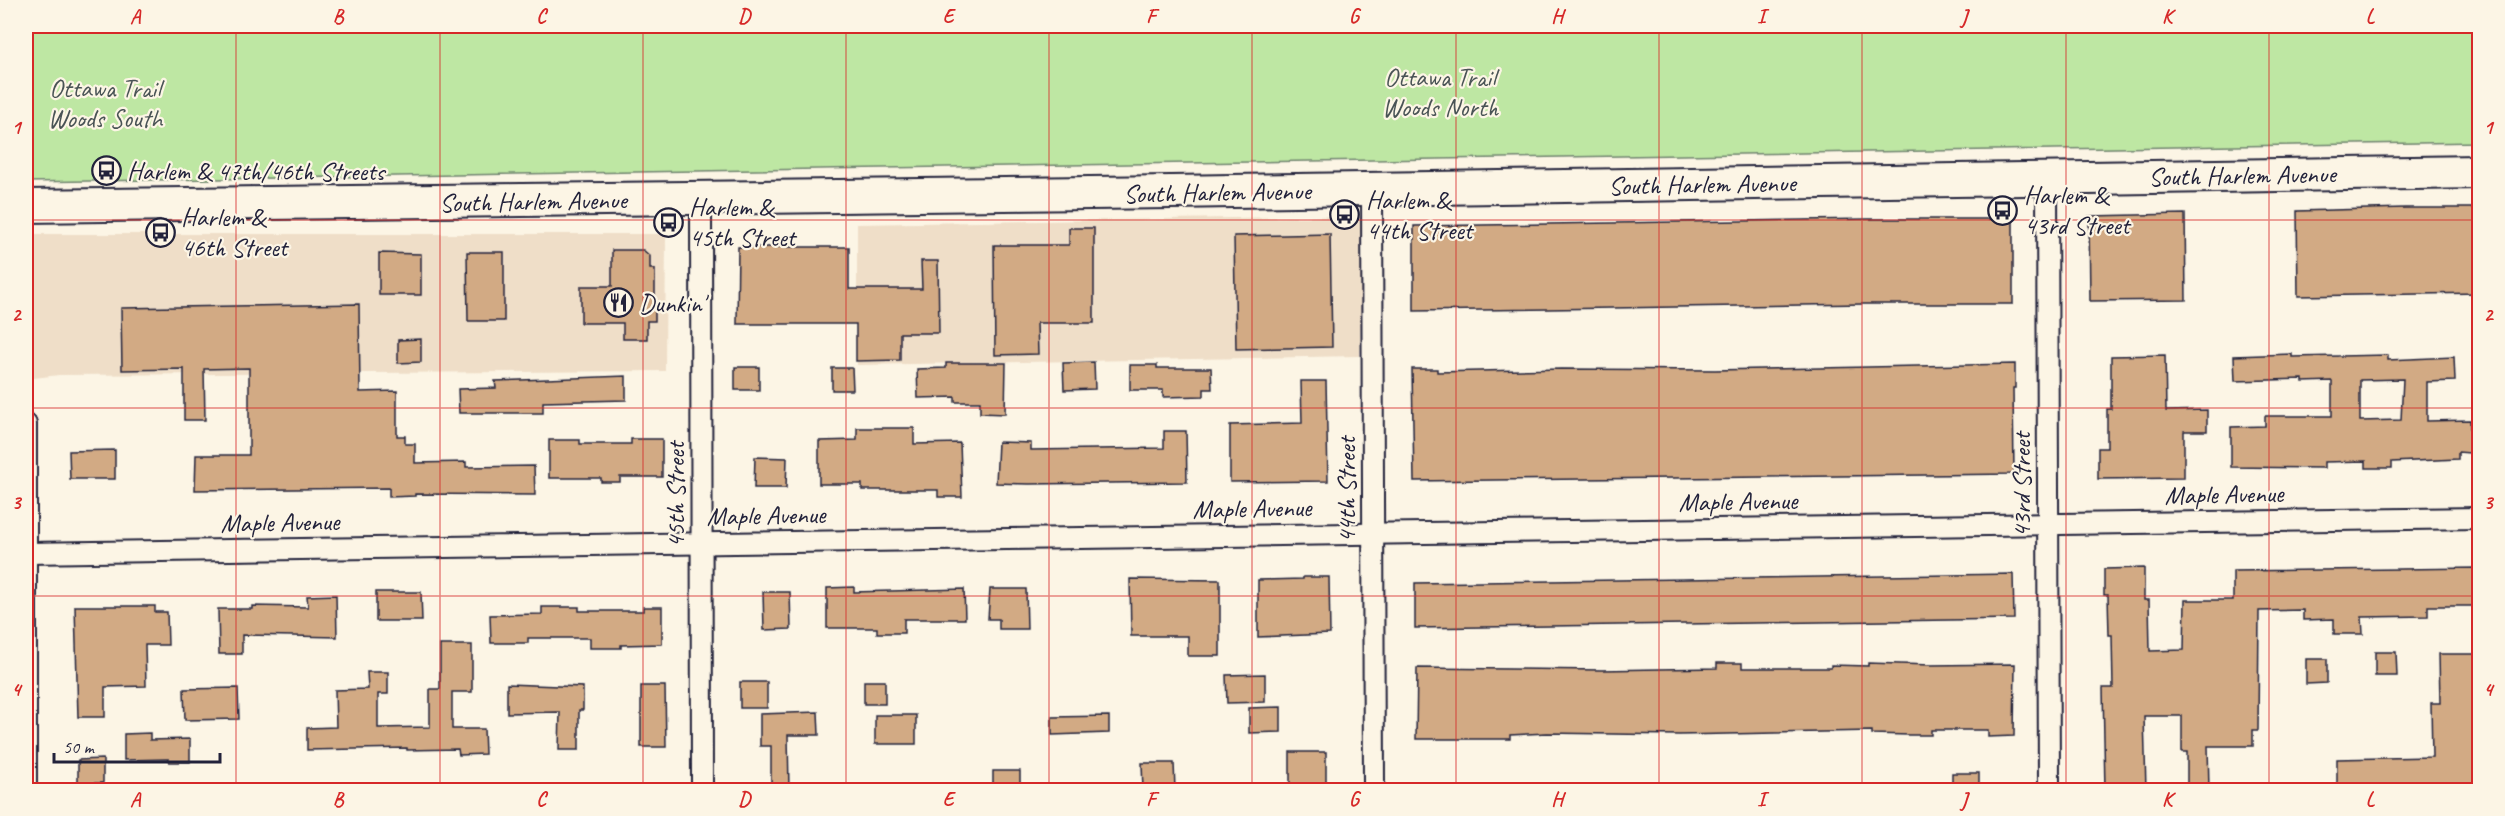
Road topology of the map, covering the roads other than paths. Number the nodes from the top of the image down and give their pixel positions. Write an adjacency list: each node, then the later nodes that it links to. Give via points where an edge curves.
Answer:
1 (2480, 172): 2 (main road, South Harlem Avenue)
2 (2047, 178): 3 (main road, South Harlem Avenue); 8 (street, 43rd Street)
3 (1372, 189): 4 (main road, South Harlem Avenue); 9 (street, 44th Street)
4 (701, 199): 5 (main road, South Harlem Avenue); 10 (street, 45th Street)
5 (26, 206)
6 (26, 424): 11 (street)
7 (2480, 518): 8 (street, Maple Avenue)
8 (2048, 524): 9 (street, Maple Avenue); 15 (street, 43rd Street)
9 (1373, 533): 10 (street, Maple Avenue); 14 (street, 44th Street)
10 (702, 543): 11 (street, Maple Avenue); 13 (street, 45th Street)
11 (26, 553): 12 (street)
12 (26, 790)
13 (702, 790)
14 (1374, 790)
15 (2049, 790)

